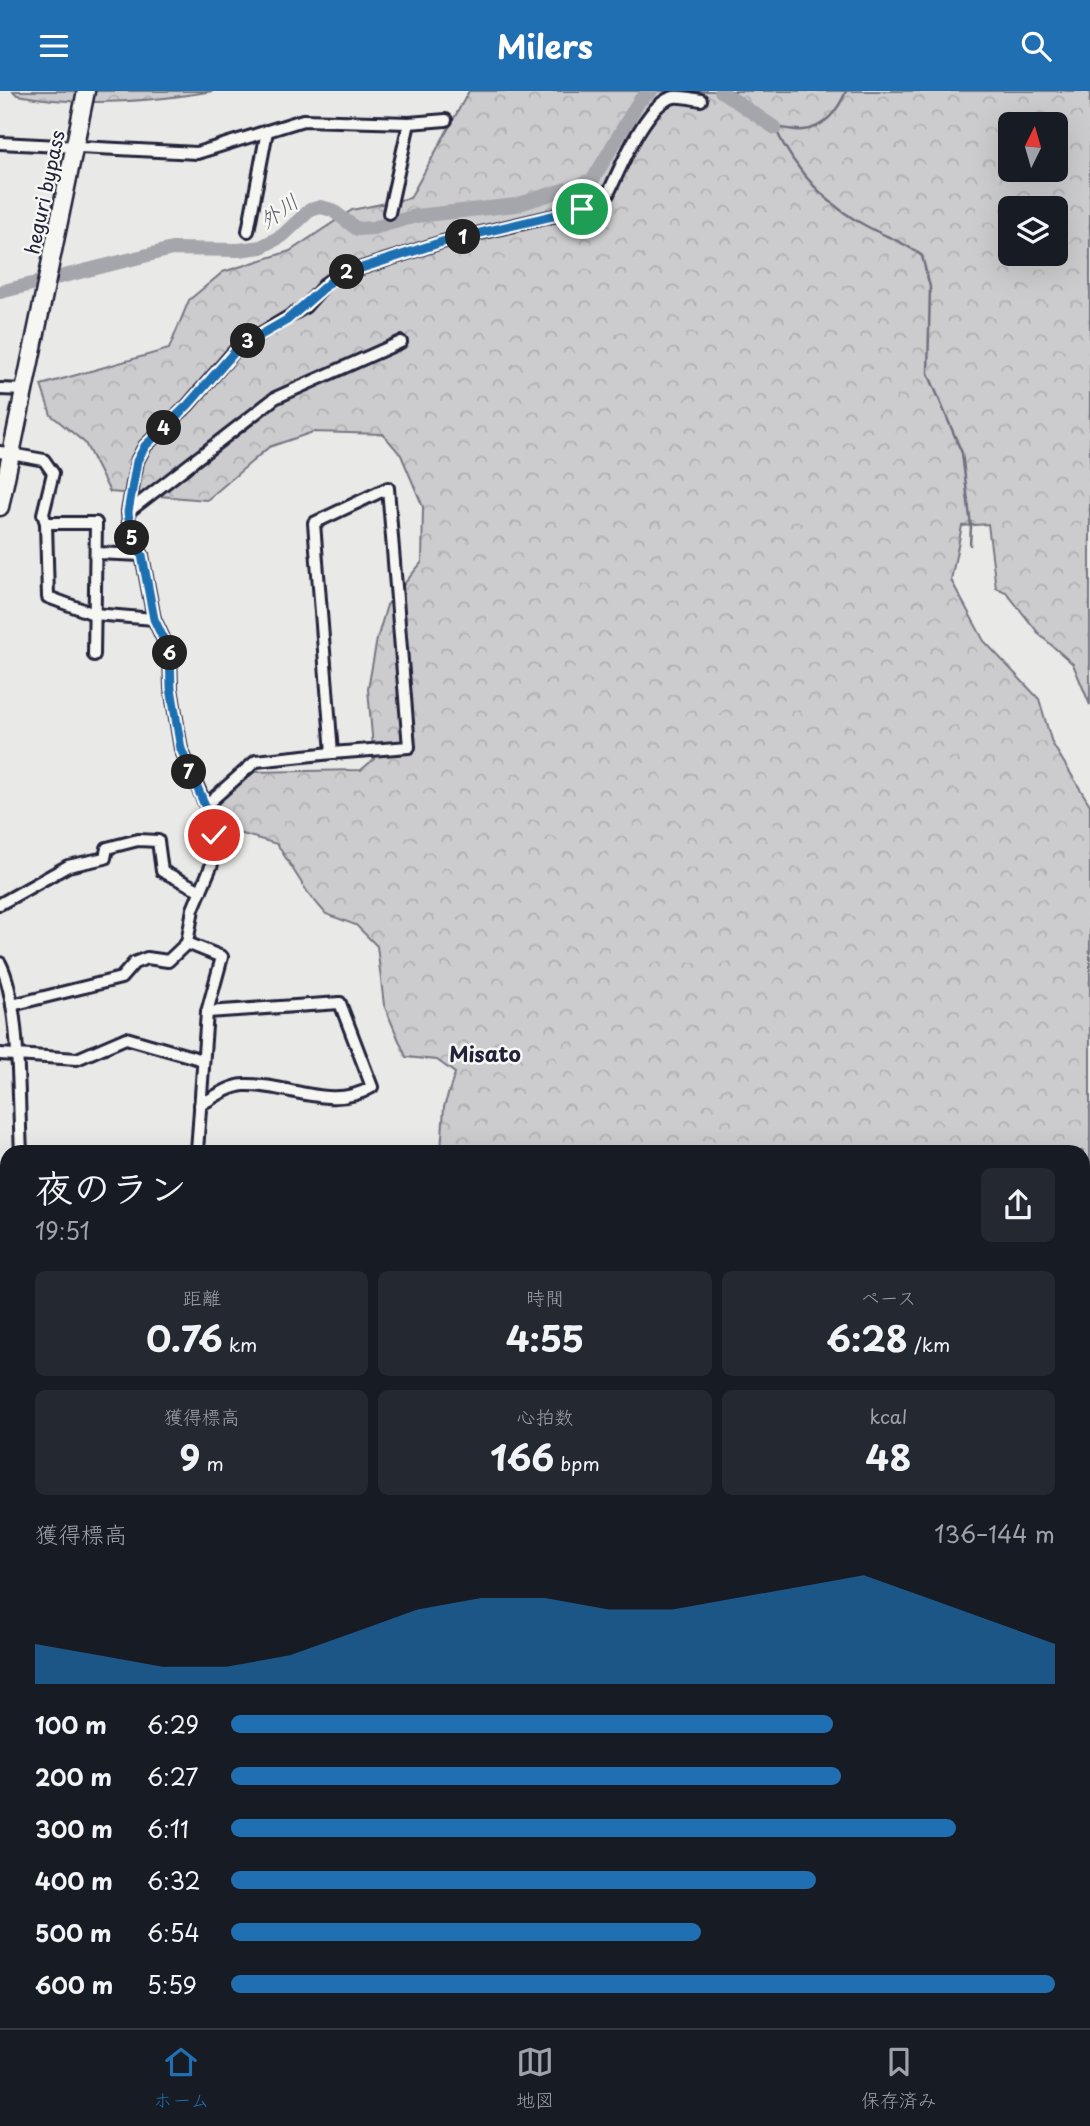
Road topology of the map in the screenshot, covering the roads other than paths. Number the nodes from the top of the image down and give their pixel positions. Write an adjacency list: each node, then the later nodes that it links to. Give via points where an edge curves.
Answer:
1 (86, 91): 7 (highway, heguri bypass)
2 (701, 100): 15 (street, via 675,97 655,108 605,200 596,206 442,242 355,268 327,282 305,307 238,348 145,446 137,461)
3 (446, 120): 4 (street)
4 (409, 123): 5 (street, via 303,120); 8 (street)
5 (267, 131): 7 (street, via 197,153); 9 (street)
6 (0, 143): 7 (street)
7 (75, 148): 12 (highway, heguri bypass)
8 (389, 213)
9 (248, 231)
10 (401, 342): 15 (street, via 275,398)
11 (0, 389): 12 (street)
12 (24, 390): 13 (highway, heguri bypass)
13 (6, 453): 14 (highway, heguri bypass); 16 (street, via 44,460 53,473 43,514)
14 (0, 507)
15 (128, 512): 18 (street, via 131,537)
16 (46, 523): 17 (street, via 96,523); 19 (street, via 48,597)
17 (96, 553): 18 (street); 19 (street)
18 (142, 555): 20 (street)
19 (94, 614): 20 (street); 21 (street)
20 (154, 619): 23 (street, via 170,653 181,749)
21 (94, 655)
22 (332, 753): 22 (street, via 314,523 388,488 409,747); 23 (street, via 256,761)
23 (206, 805): 24 (street, via 214,835 212,863)
24 (201, 891): 25 (street, via 162,871 158,841 138,839 107,848 105,858 68,866); 26 (street, via 192,909)
25 (0, 904)
26 (187, 943): 28 (street, via 168,961 147,958 134,963 121,978); 29 (street, via 222,957)
27 (0, 963): 28 (street)
28 (12, 1005): 31 (street)
29 (206, 1012): 32 (street); 33 (street, via 340,1003 372,1087 340,1097 243,1085)
30 (0, 1055): 31 (street)
31 (15, 1057): 32 (street, via 77,1059 126,1038); 34 (street)
32 (203, 1060): 33 (street)
33 (200, 1105): 35 (street)
34 (21, 1145)
35 (197, 1145)

